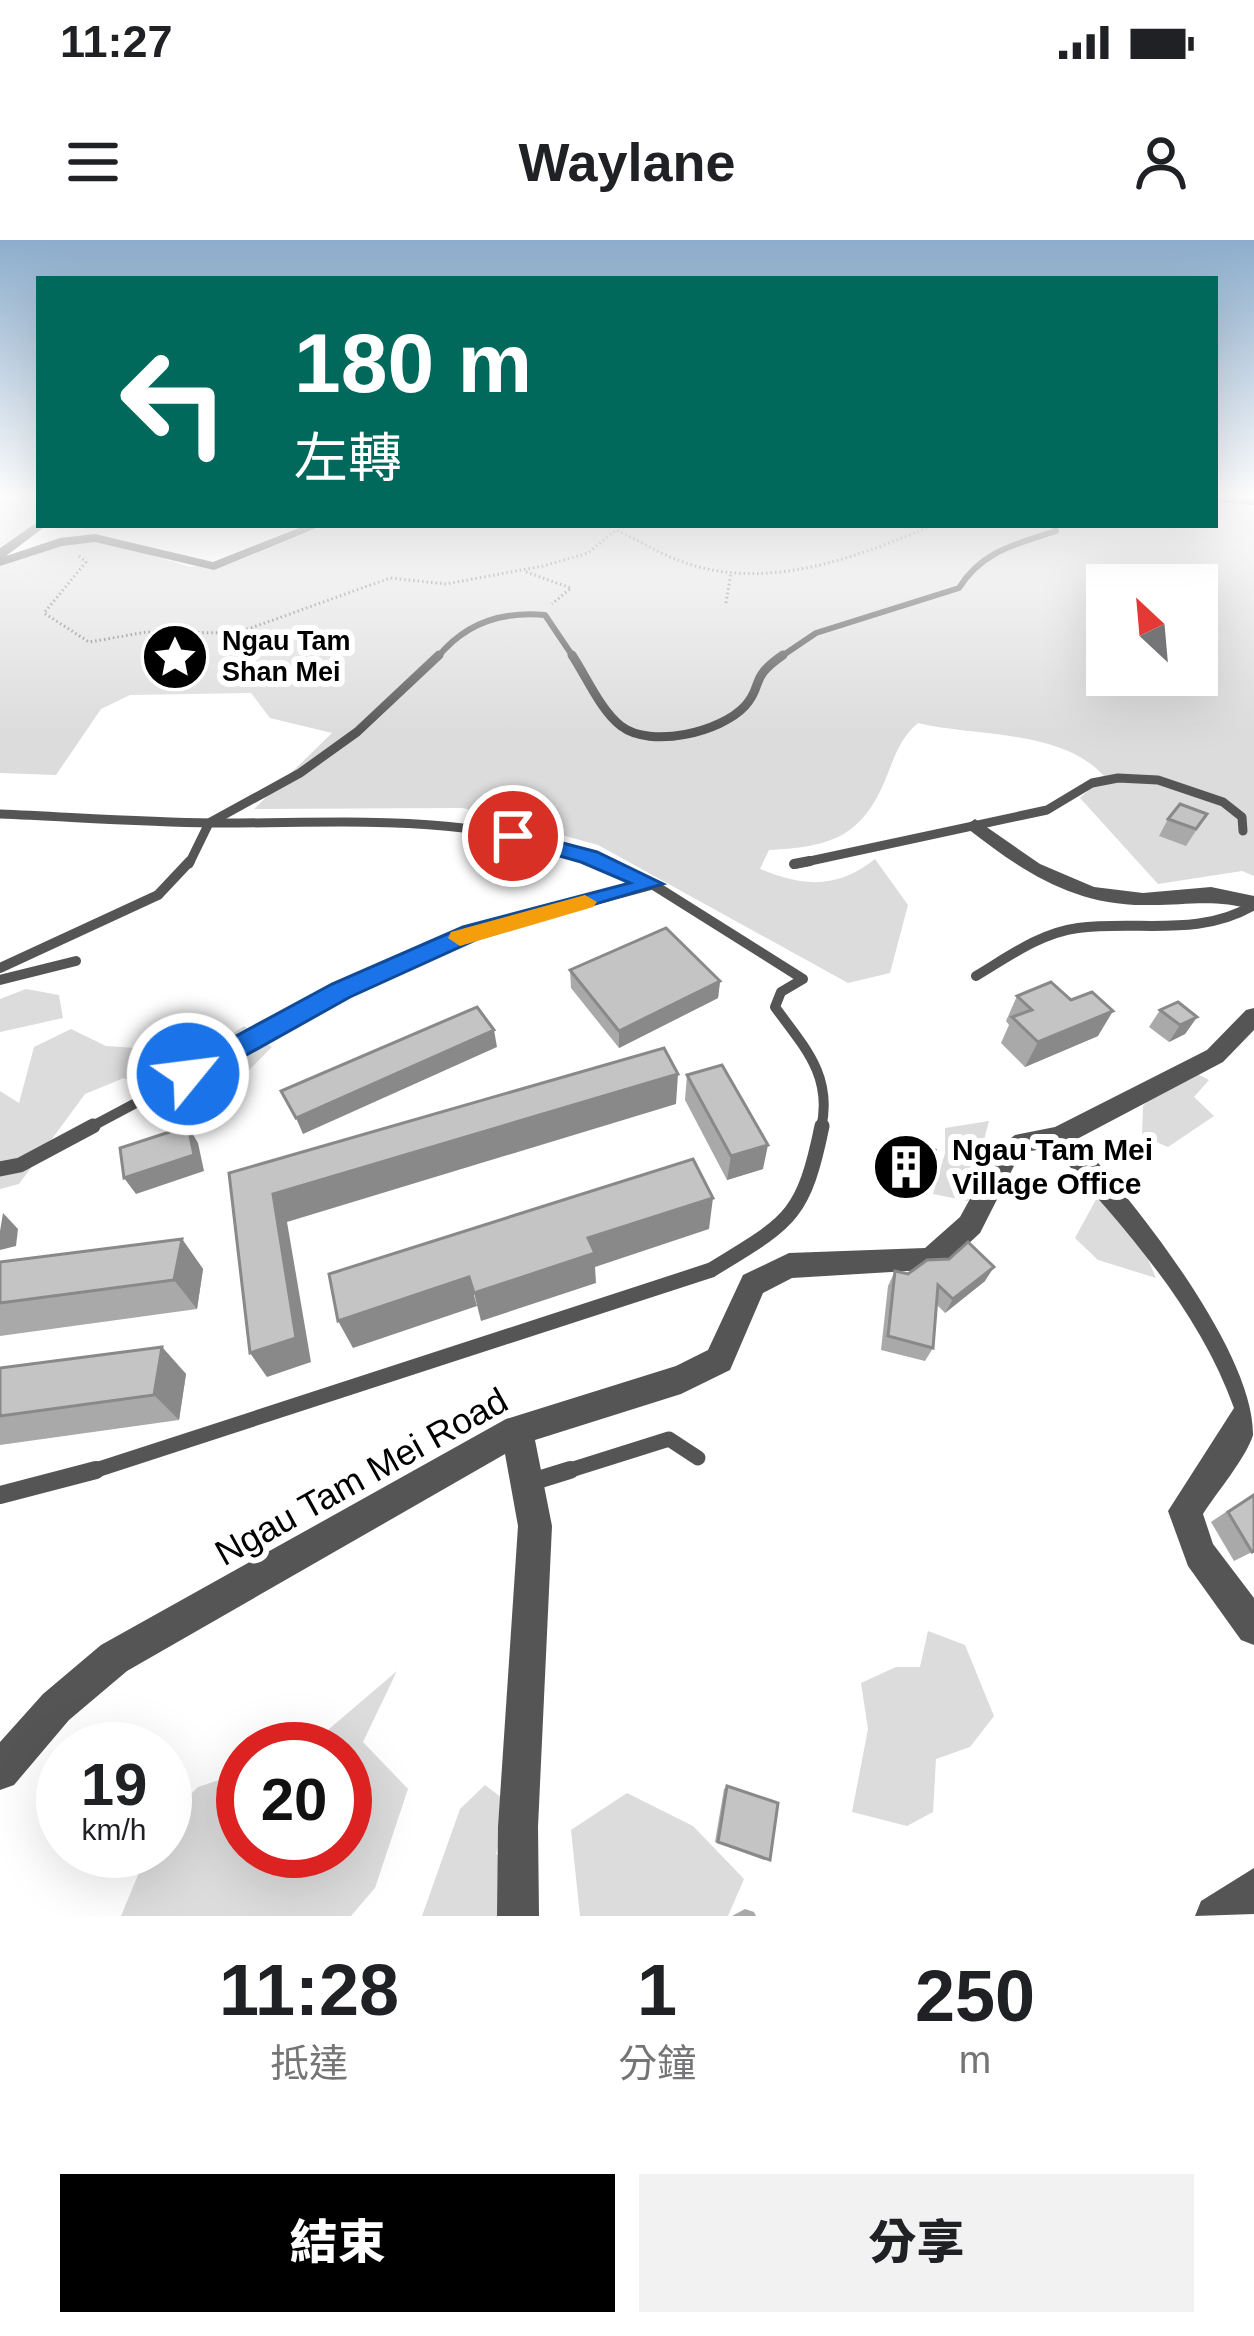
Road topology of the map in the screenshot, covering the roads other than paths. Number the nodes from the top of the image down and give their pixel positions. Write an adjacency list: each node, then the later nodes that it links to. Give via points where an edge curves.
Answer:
1 (969, 576): 3 (lane, via 959,588 816,633 759,671 748,704 722,723 673,735 619,725 544,615 515,612 457,633 357,732)
2 (0, 814): 3 (lane)
3 (209, 823): 7 (lane, via 426,820 589,857); 10 (lane, via 186,869 158,895)
4 (975, 825): 5 (lane, via 1047,810 1092,783 1118,778 1158,780 1223,802 1242,817); 6 (lane); 8 (street, via 1045,880 1084,893 1144,899 1222,890)
5 (1243, 831)
6 (794, 864)
7 (652, 884): 15 (lane, via 472,933 399,963); 20 (lane, via 802,979 781,992 776,1007 811,1056 828,1098 808,1188 784,1225 711,1270)
8 (1254, 904): 11 (lane, via 1242,915 1171,926 1079,927 1038,937)
9 (76, 961): 12 (lane)
10 (0, 968)
11 (976, 976)
12 (0, 980)
13 (1254, 1016): 14 (street, Ngau Tam Mei Road, via 1215,1056)
14 (1059, 1137): 16 (street, via 1237,1365); 17 (street, Ngau Tam Mei Road, via 1024,1142 1006,1155 970,1225 931,1260 789,1266 753,1284 719,1360)
15 (0, 1169)
16 (1252, 1411): 21 (street, via 1185,1511 1200,1554)
17 (517, 1430): 19 (street); 22 (street, Ngau Tam Mei Road, via 114,1658 56,1707)
18 (698, 1458): 19 (lane, via 669,1439)
19 (527, 1483): 24 (street, via 535,1526)
20 (0, 1496)
21 (1254, 1627)
22 (0, 1772)
23 (1254, 1889): 25 (street)
24 (518, 1916)
25 (1216, 1916)

